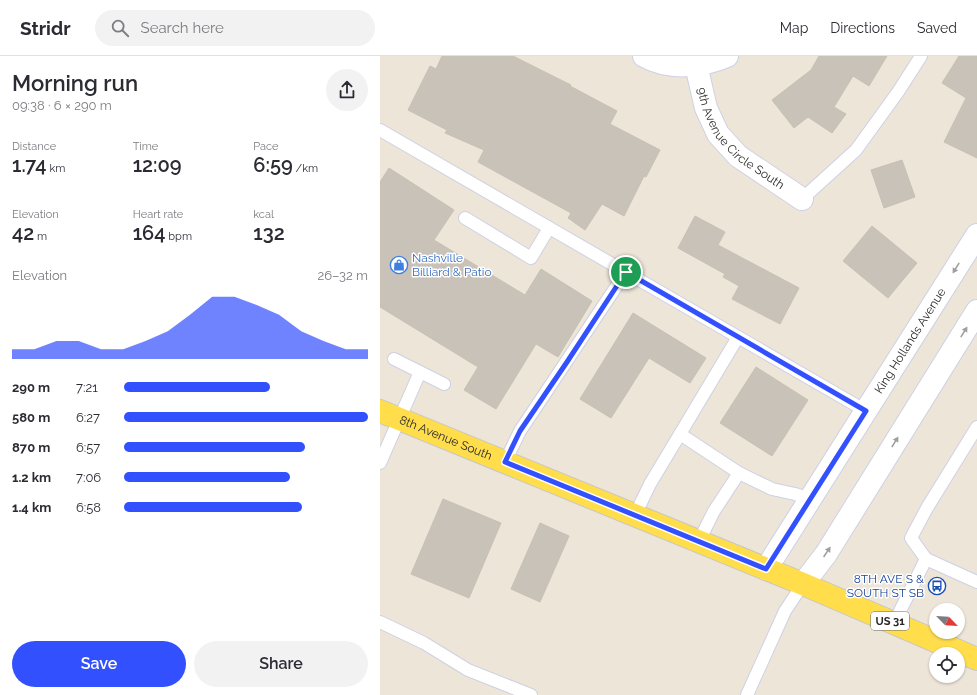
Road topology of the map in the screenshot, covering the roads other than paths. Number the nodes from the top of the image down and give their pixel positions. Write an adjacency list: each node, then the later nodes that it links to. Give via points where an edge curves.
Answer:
1 (644, 56): 4 (street, via 670,65)
2 (728, 56): 4 (street)
3 (921, 56): 6 (lane, via 856,150)
4 (696, 65): 6 (street, 9th Avenue Circle South, via 706,108 718,134 738,156)
5 (380, 130): 8 (lane)
6 (802, 198)
7 (465, 218): 8 (lane, via 531,258)
8 (549, 228): 10 (lane)
9 (977, 235): 16 (street, King Hollands Avenue, one-way to 16)
10 (626, 272): 12 (lane); 21 (lane, via 520,431)
11 (977, 311): 29 (street, one-way to 11, via 826,554)
12 (738, 337): 16 (lane); 19 (lane)
13 (394, 359): 14 (lane)
14 (420, 372): 15 (lane); 17 (lane)
15 (444, 384)
16 (866, 411): 23 (street, King Hollands Avenue)
17 (390, 415): 20 (lane); 21 (main road, 8th Avenue South / US 31)
18 (977, 427): 26 (lane, via 911,538)
19 (680, 434): 22 (lane); 24 (lane)
20 (380, 462)
21 (505, 462): 24 (main road, 8th Avenue South / US 31)
22 (738, 473): 23 (lane, via 772,489); 25 (lane)
23 (810, 499): 27 (street, King Hollands Avenue)
24 (635, 515): 25 (main road, 8th Avenue South / US 31)
25 (699, 541): 27 (main road, 8th Avenue South / US 31)
26 (926, 559): 28 (lane); 31 (lane)
27 (766, 569): 29 (main road, 8th Avenue South / US 31)
28 (977, 582)
29 (803, 584): 31 (main road, 8th Avenue South / US 31); 34 (lane, via 785,611)
30 (380, 622): 33 (lane, via 424,643 468,670)
31 (894, 623): 32 (main road, 8th Avenue South / US 31)
32 (977, 659)
33 (531, 695)
34 (747, 695)

